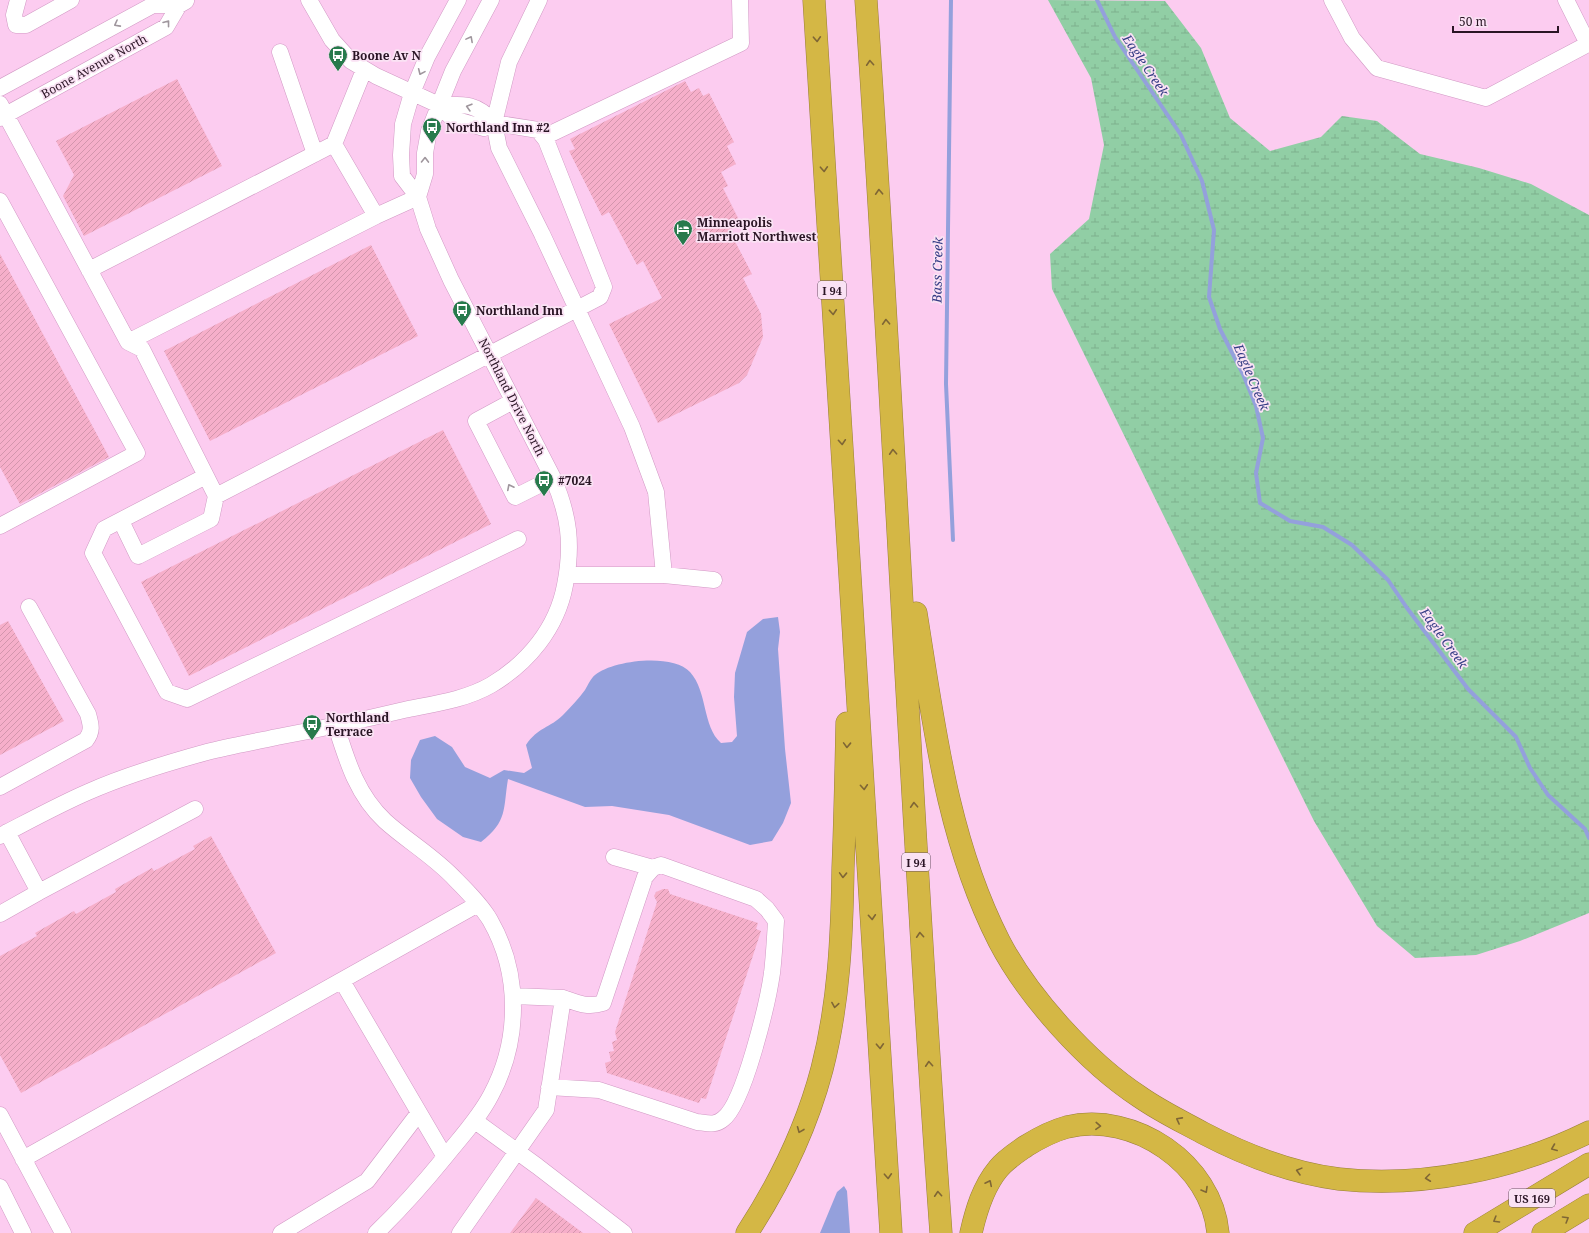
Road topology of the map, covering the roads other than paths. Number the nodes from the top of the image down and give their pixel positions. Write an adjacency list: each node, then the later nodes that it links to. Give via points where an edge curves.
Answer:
1 (18, 0): 2 (street, via 14,15 16,25 26,25)
2 (71, 0)
3 (309, 0): 14 (street, via 332,40 351,61)
4 (458, 0): 16 (street, Northland Drive North, one-way to 16, via 427,57)
5 (491, 0): 17 (street, one-way to 5, via 452,71)
6 (539, 0): 19 (street, via 508,62)
7 (740, 0): 20 (street, via 741,43)
8 (814, 0): 41 (highway, I 94, one-way to 41)
9 (866, 0): 33 (highway, I 94, one-way to 9)
10 (1332, 0): 11 (street, via 1352,38 1377,68 1486,98 1588,44)
11 (1566, 0)
12 (184, 2): 15 (street, Boone Avenue North, one-way to 15, via 153,5); 18 (street, Boone Avenue North, one-way to 12, via 166,27)
13 (280, 52): 22 (street)
14 (364, 70): 16 (street); 21 (street)
15 (0, 88)
16 (412, 93): 17 (street); 23 (street, Northland Drive North, via 403,124 402,176)
17 (439, 105): 19 (street, via 453,119 484,128); 23 (street, one-way to 17, via 425,174 429,132)
18 (2, 112): 26 (street)
19 (494, 123): 20 (street, via 538,130); 27 (street, via 499,148)
20 (544, 137): 27 (street, via 604,287 600,297)
21 (334, 144): 22 (street); 25 (street)
22 (315, 154): 26 (street)
23 (418, 197): 25 (street); 29 (street, Northland Drive North, via 438,253)
24 (0, 201): 36 (street, via 137,453)
25 (376, 216): 28 (street)
26 (90, 270): 28 (street)
27 (577, 308): 29 (street); 39 (street, via 632,427 656,492)
28 (128, 342): 31 (street, via 142,350)
29 (489, 354): 30 (street, Northland Drive North); 34 (street)
30 (513, 401): 32 (street, Northland Drive North); 32 (street, one-way to 30, via 515,497 476,421)
31 (206, 476): 34 (street); 35 (street)
32 (553, 478): 38 (street, Northland Drive North, via 562,499 570,537)
33 (895, 491): 59 (highway, one-way to 33, via 1537,1155 1462,1173 1397,1181 1338,1179 1286,1167 1231,1147 1157,1108 1105,1070 1072,1039 1027,984 1001,944 974,884 954,825 944,783); 74 (highway, I 94, one-way to 33, via 918,905 909,702)
34 (216, 496): 35 (street, via 211,518 138,556)
35 (120, 521): 37 (street, via 104,529 93,553 168,692 187,699)
36 (0, 526)
37 (518, 539)
38 (567, 575): 39 (street); 43 (street, Northland Drive North, via 563,597 546,633 527,658 509,673 489,686 452,700)
39 (664, 575): 40 (street)
40 (714, 580)
41 (851, 580): 72 (highway, one-way to 72, via 841,945 835,1003 815,1091 788,1159); 73 (highway, I 94, one-way to 73)
42 (29, 607): 44 (street, via 88,714 92,726 91,734 86,740)
43 (336, 726): 46 (street, Northland Drive North, via 209,751 149,769 88,792); 50 (street, via 351,774 367,801 384,820 455,878)
44 (0, 787)
45 (195, 809): 49 (street)
46 (3, 834): 49 (street)
47 (614, 857): 48 (street)
48 (653, 868): 54 (street, via 646,878 603,1003 584,1006); 55 (street, via 662,865 756,899 776,921 772,974 755,1045 740,1092 730,1113 712,1124 697,1122 600,1090)
49 (39, 892): 51 (street)
50 (478, 904): 52 (street); 53 (street, via 490,920 501,945 510,973)
51 (0, 914)
52 (342, 981): 56 (street); 62 (street)
53 (513, 996): 54 (street); 58 (street, via 511,1035 504,1065 491,1095)
54 (562, 998): 55 (street)
55 (549, 1087): 60 (street, via 546,1110)
56 (418, 1114): 61 (street); 68 (street, via 368,1181)
57 (0, 1115): 62 (street)
58 (475, 1121): 60 (street); 61 (street)
59 (1589, 1132)
60 (517, 1151): 70 (street); 71 (street)
61 (445, 1157): 69 (street, via 402,1208)
62 (23, 1159): 67 (street)
63 (1589, 1164): 77 (highway, US 169, one-way to 77)
64 (0, 1187): 66 (street)
65 (1589, 1205): 78 (highway, US 169, one-way to 65)
66 (23, 1233)
67 (63, 1233)
68 (282, 1233)
69 (376, 1233)
70 (460, 1233)
71 (624, 1233)
72 (747, 1233)
73 (891, 1233)
74 (941, 1233)
75 (971, 1233): 76 (highway, one-way to 76, via 980,1202 991,1178 999,1168 1018,1151 1043,1136 1068,1127 1084,1126 1114,1128 1136,1134 1157,1143 1179,1159 1197,1178 1211,1203)
76 (1218, 1233)
77 (1475, 1233)
78 (1543, 1233)

